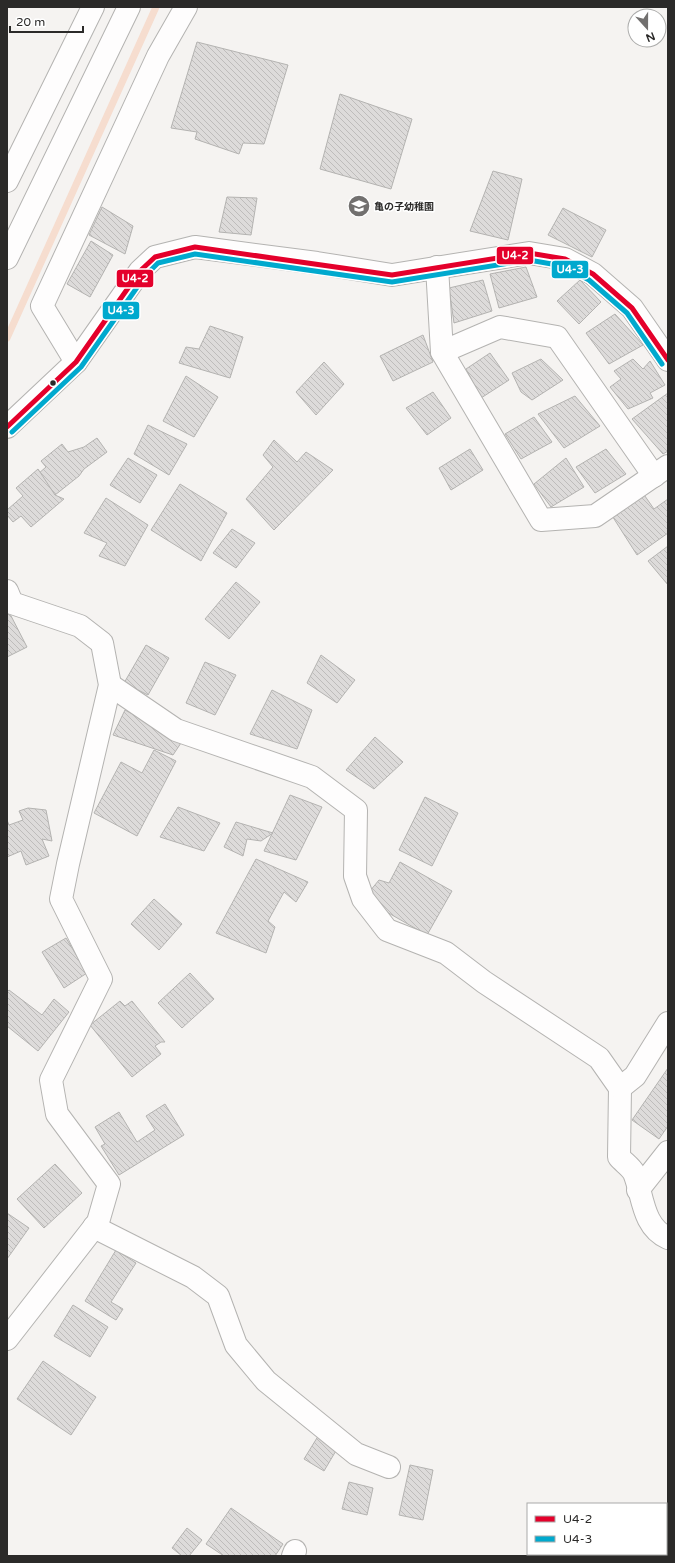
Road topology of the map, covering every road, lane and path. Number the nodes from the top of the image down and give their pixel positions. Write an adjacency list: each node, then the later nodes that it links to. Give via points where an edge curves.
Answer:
1 (93, 7): 4 (street)
2 (129, 7): 5 (street)
3 (186, 7): 9 (street, via 158,56 42,306)
4 (7, 181)
5 (7, 258)
6 (437, 267): 7 (street); 8 (street, via 529,253 565,259 593,274 632,308); 9 (street, via 392,275 195,247 155,257 140,271)
7 (442, 352): 11 (street, via 500,327 557,337); 11 (street, via 541,520 596,516)
8 (668, 360)
9 (76, 362): 10 (street)
10 (7, 427)
11 (661, 471)
12 (7, 591): 13 (street, via 12,603 80,626 102,643)
13 (110, 685): 15 (street, via 176,730 312,777 356,810 355,876 363,899 387,930 446,953 484,982 599,1058); 18 (street, via 61,899 101,979 51,1080 57,1114 109,1184 98,1222)
14 (668, 1023): 15 (street, via 635,1076)
15 (620, 1088): 17 (street, via 619,1157 633,1172)
16 (668, 1152): 17 (street)
17 (638, 1190): 19 (street, via 643,1207 654,1227)
18 (94, 1227): 20 (street); 21 (street, via 193,1277 218,1296 236,1345 266,1381 356,1454)
19 (668, 1238)
20 (7, 1340)
21 (389, 1467)

